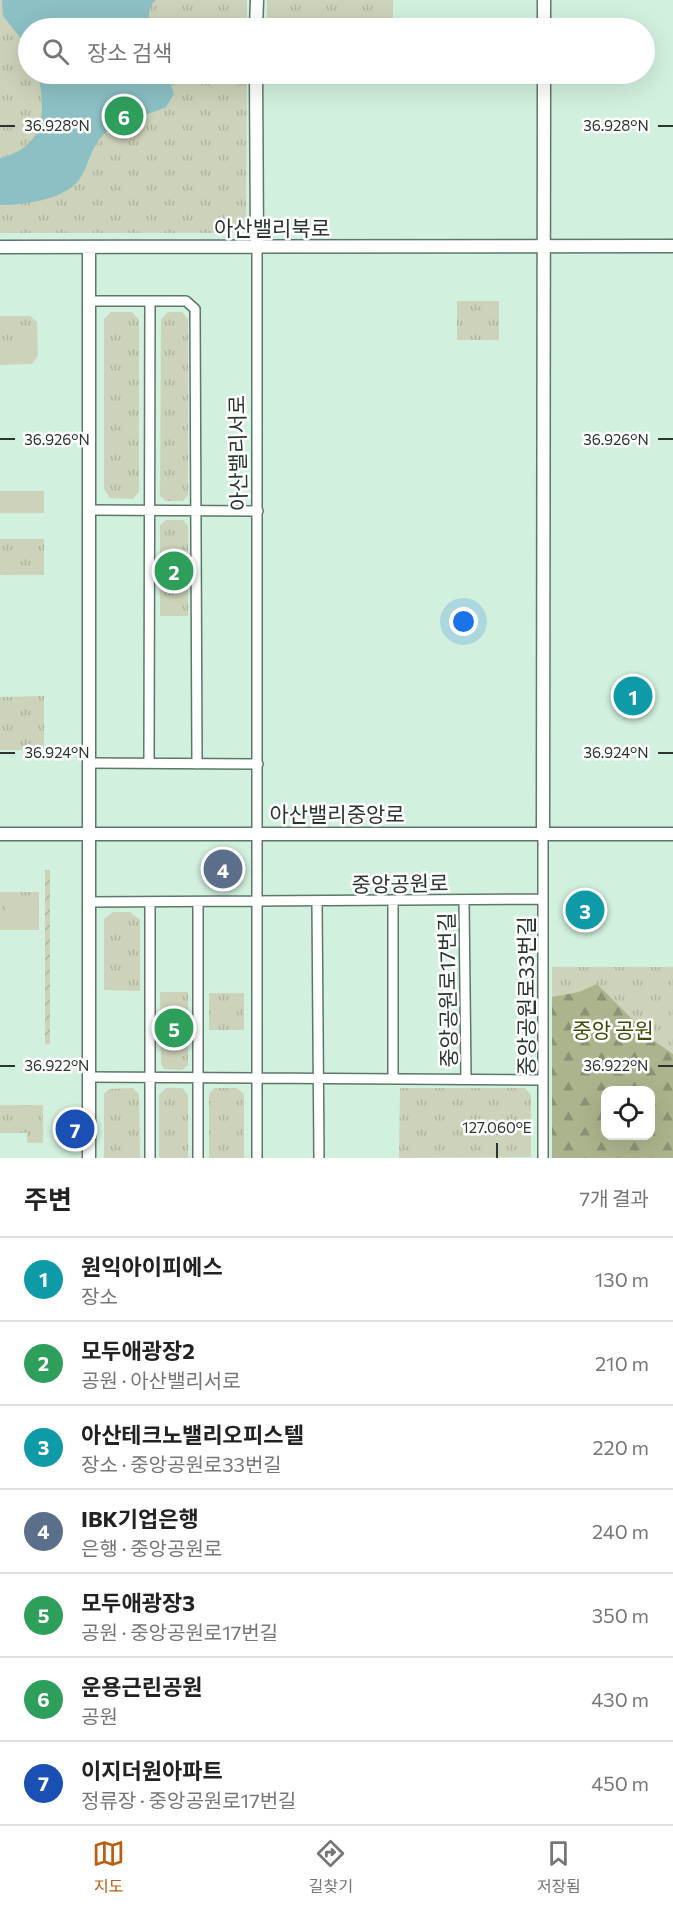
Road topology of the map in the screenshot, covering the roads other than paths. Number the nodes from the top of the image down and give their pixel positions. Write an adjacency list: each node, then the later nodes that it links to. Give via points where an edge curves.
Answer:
1 (257, 0): 3 (street)
2 (544, 0): 4 (street)
3 (256, 18)
4 (544, 18)
5 (256, 84): 11 (street, 아산밸리서로)
6 (544, 84): 7 (street)
7 (544, 245): 8 (street, 아산밸리북로); 11 (street, 아산밸리북로); 25 (street)
8 (673, 246)
9 (0, 247): 10 (street, 아산밸리북로)
10 (89, 247): 11 (street, 아산밸리북로); 12 (street)
11 (256, 247): 17 (street, 아산밸리서로)
12 (89, 301): 13 (street); 14 (street)
13 (150, 301): 15 (street); 16 (street, via 186,300 195,309)
14 (90, 510): 15 (street); 18 (street)
15 (150, 510): 16 (street); 19 (street)
16 (198, 511): 17 (street); 20 (street)
17 (258, 511): 21 (street, 아산밸리서로)
18 (89, 763): 19 (street); 24 (street)
19 (149, 764): 20 (street)
20 (197, 764): 21 (street)
21 (258, 764): 22 (street, 아산밸리서로)
22 (257, 832): 24 (street, 아산밸리중앙로); 25 (street, 아산밸리중앙로); 33 (street)
23 (0, 834): 24 (street, 아산밸리중앙로)
24 (89, 834): 30 (street)
25 (543, 834): 26 (street, 아산밸리중앙로); 27 (street, 중앙공원로33번길)
26 (673, 834)
27 (543, 899): 28 (street, 중앙공원로); 42 (street, 중앙공원로33번길)
28 (464, 900): 29 (street, 중앙공원로); 41 (street, 중앙공원로17번길)
29 (393, 901): 34 (street, 중앙공원로); 40 (street)
30 (90, 902): 31 (street, 중앙공원로); 35 (street)
31 (150, 902): 32 (street, 중앙공원로); 36 (street)
32 (198, 902): 33 (street, 중앙공원로); 37 (street)
33 (257, 902): 34 (street, 중앙공원로); 38 (street)
34 (317, 902): 39 (street)
35 (89, 1077): 36 (street, 중앙공원로17번길); 43 (street)
36 (150, 1078): 37 (street, 중앙공원로17번길); 44 (street)
37 (198, 1078): 38 (street, 중앙공원로17번길); 45 (street)
38 (257, 1078): 39 (street, 중앙공원로17번길); 46 (street)
39 (319, 1078): 40 (street, 중앙공원로17번길); 47 (street)
40 (393, 1079): 41 (street, 중앙공원로17번길)
41 (466, 1079): 42 (street, 중앙공원로17번길)
42 (543, 1080): 48 (street, 중앙공원로33번길)
43 (89, 1158)
44 (150, 1158)
45 (198, 1158)
46 (257, 1158)
47 (319, 1158)
48 (543, 1158)

